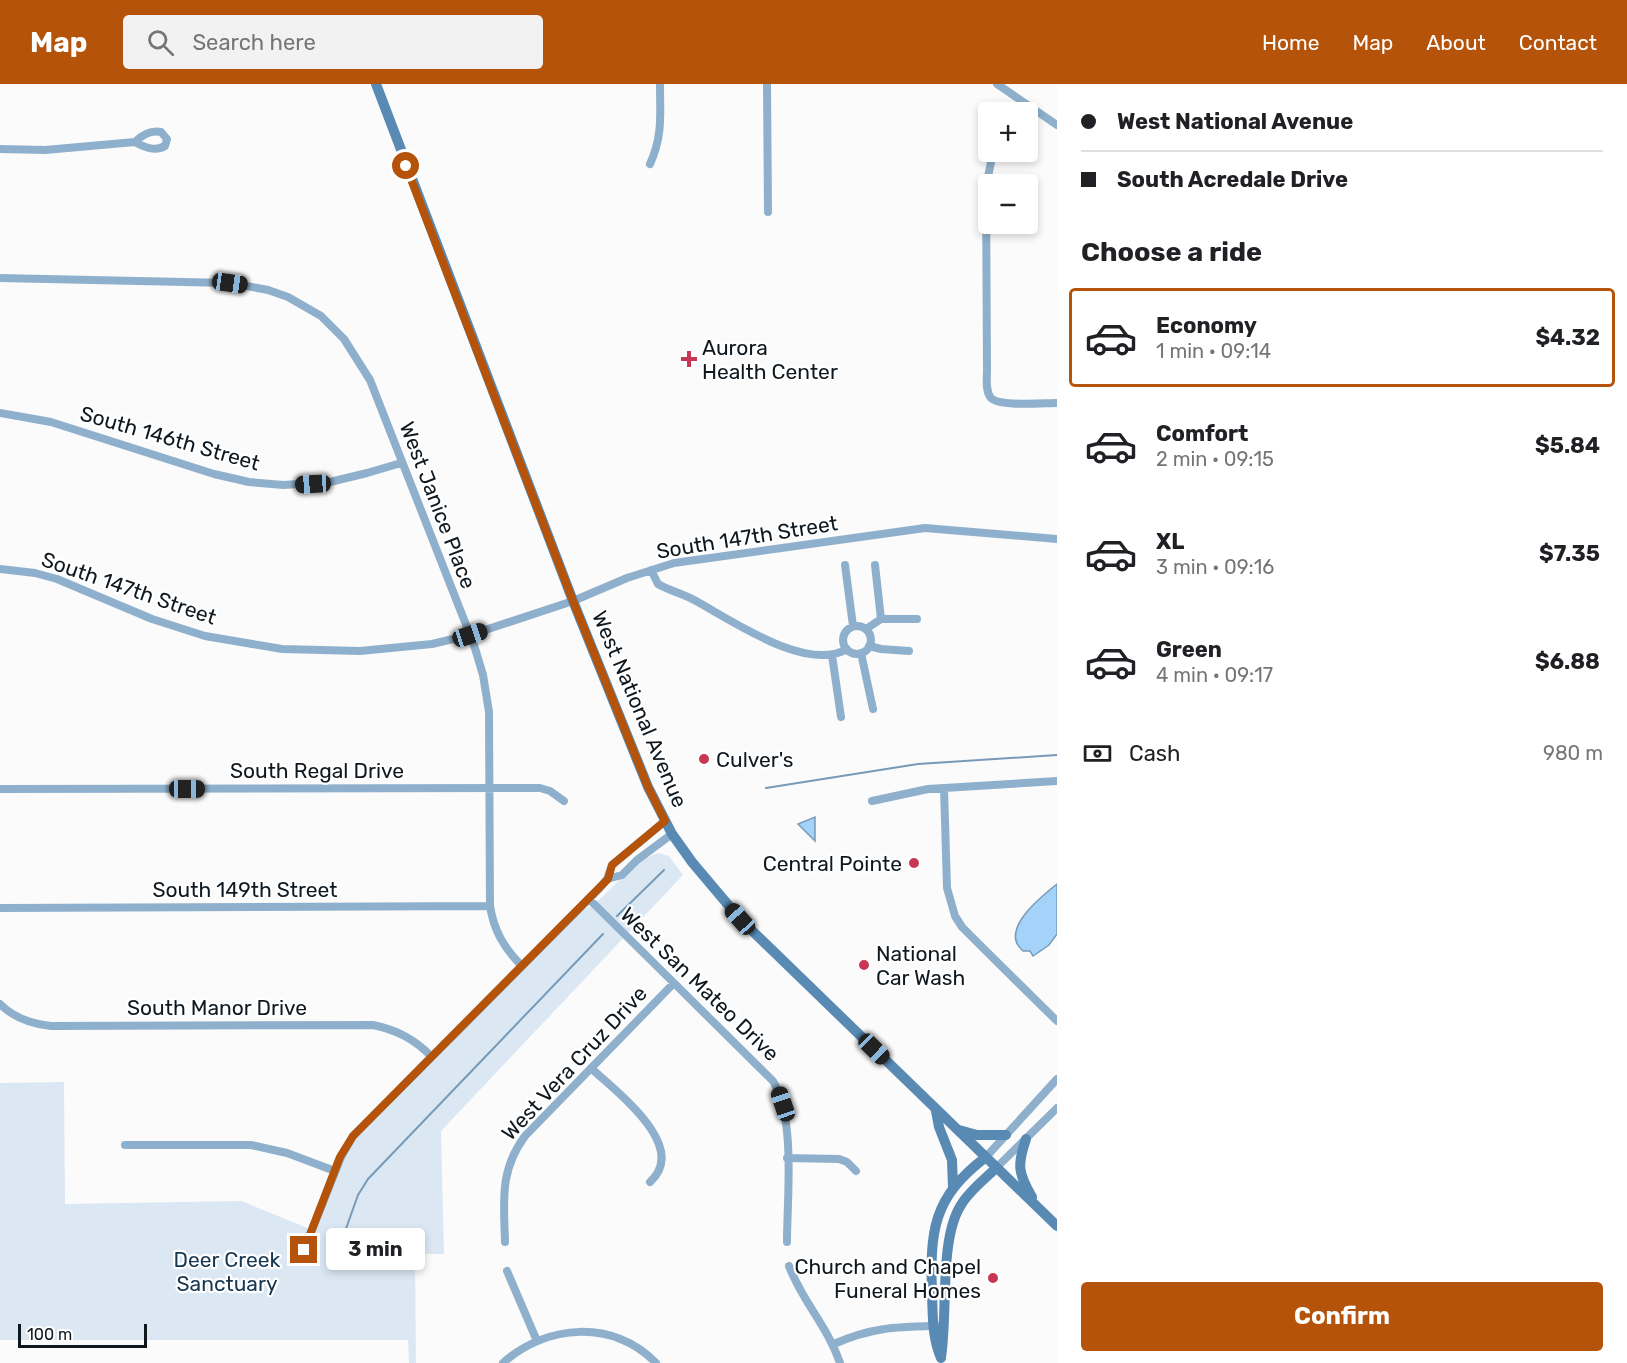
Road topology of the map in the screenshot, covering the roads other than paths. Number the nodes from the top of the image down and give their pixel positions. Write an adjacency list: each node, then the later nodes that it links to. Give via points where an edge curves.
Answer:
1 (376, 84): 21 (main road, West National Avenue)
2 (660, 84): 10 (street, via 661,129)
3 (767, 84): 11 (street)
4 (996, 84): 5 (street)
5 (1021, 101): 6 (street)
6 (1057, 125)
7 (135, 142): 8 (street, via 45,150)
8 (0, 149)
9 (990, 162): 13 (street, via 985,217 989,394 1009,403)
10 (650, 164)
11 (768, 212)
12 (0, 278): 15 (street, West Janice Place, via 230,283 288,297 321,316 362,365)
13 (1057, 403)
14 (0, 413): 15 (street, South 146th Street, via 51,422 249,482 330,482)
15 (401, 463): 26 (street, West Janice Place)
16 (1057, 539): 20 (street, South 147th Street, via 925,528 674,563)
17 (845, 565): 24 (street)
18 (875, 565): 22 (street)
19 (0, 569): 26 (street, South 147th Street, via 57,579 152,619 247,644 307,651 360,651 432,644)
20 (651, 570): 21 (street, South 147th Street); 31 (street, via 664,588 695,600 762,638 795,651)
21 (573, 601): 26 (street, South 147th Street); 40 (main road, West National Avenue)
22 (881, 619): 23 (street); 25 (street)
23 (917, 619)
24 (853, 626): 25 (street); 28 (street, via 844,636)
25 (866, 629): 27 (street)
26 (470, 635): 35 (street, West Janice Place, via 488,696)
27 (869, 646): 29 (street); 30 (street)
28 (846, 649): 30 (street); 31 (street)
29 (909, 651)
30 (861, 653): 32 (street)
31 (832, 655): 33 (street)
32 (873, 709)
33 (841, 717)
34 (1057, 781): 36 (street)
35 (490, 788): 37 (street, South Regal Drive); 38 (street, South Regal Drive, via 547,789); 44 (street, West Janice Place)
36 (944, 788): 39 (street); 49 (street, via 947,888 956,916 962,927)
37 (0, 789)
38 (564, 801)
39 (873, 801)
40 (665, 821): 41 (main road, West National Avenue); 42 (street, via 612,865)
41 (672, 834): 42 (street, via 622,875); 54 (main road, West National Avenue, via 740,919)
42 (608, 879): 43 (street)
43 (589, 899): 46 (street); 47 (street, West San Mateo Drive)
44 (490, 906): 45 (street, South 149th Street); 46 (street, West Janice Place, via 502,942)
45 (0, 908)
46 (522, 966): 50 (street)
47 (674, 983): 51 (street, West Vera Cruz Drive); 60 (street, West San Mateo Drive, via 773,1082 786,1116)
48 (0, 1004): 50 (street, South Manor Drive, via 30,1022 51,1026 373,1025 411,1038)
49 (1057, 1021)
50 (431, 1056): 62 (street, via 353,1136)
51 (591, 1068): 64 (street, via 642,1117 659,1143 663,1160); 68 (street, West Vera Cruz Drive, via 514,1151 504,1185)
52 (1057, 1079): 56 (street)
53 (1057, 1108): 57 (street)
54 (936, 1111): 55 (main road, West National Avenue); 65 (main road, via 952,1160)
55 (956, 1129): 56 (main road, via 977,1135); 59 (main road, West National Avenue)
56 (1006, 1136): 59 (street)
57 (1026, 1139): 61 (street); 66 (main road, via 1020,1172)
58 (125, 1145): 62 (street, via 251,1145 287,1153)
59 (986, 1157): 61 (main road, West National Avenue); 65 (main road)
60 (787, 1158): 63 (street, via 839,1159); 69 (street, West San Mateo Drive)
61 (996, 1168): 66 (main road, West National Avenue); 74 (main road, via 962,1202 954,1219 948,1249)
62 (335, 1171): 70 (street)
63 (856, 1171)
64 (650, 1182)
65 (953, 1188): 73 (main road, via 938,1218 932,1245)
66 (1044, 1214): 67 (main road, West National Avenue)
67 (1057, 1226)
68 (505, 1242)
69 (787, 1242)
70 (304, 1250)
71 (789, 1266): 76 (street, via 801,1293)
72 (507, 1271): 75 (street)
73 (933, 1326): 74 (street); 76 (street, via 874,1329); 77 (main road)
74 (945, 1326): 77 (main road)
75 (537, 1341): 78 (street); 79 (street, via 570,1332 606,1335 630,1344)
76 (834, 1344): 80 (street)
77 (941, 1360)
78 (503, 1363)
79 (656, 1363)
80 (840, 1363)

